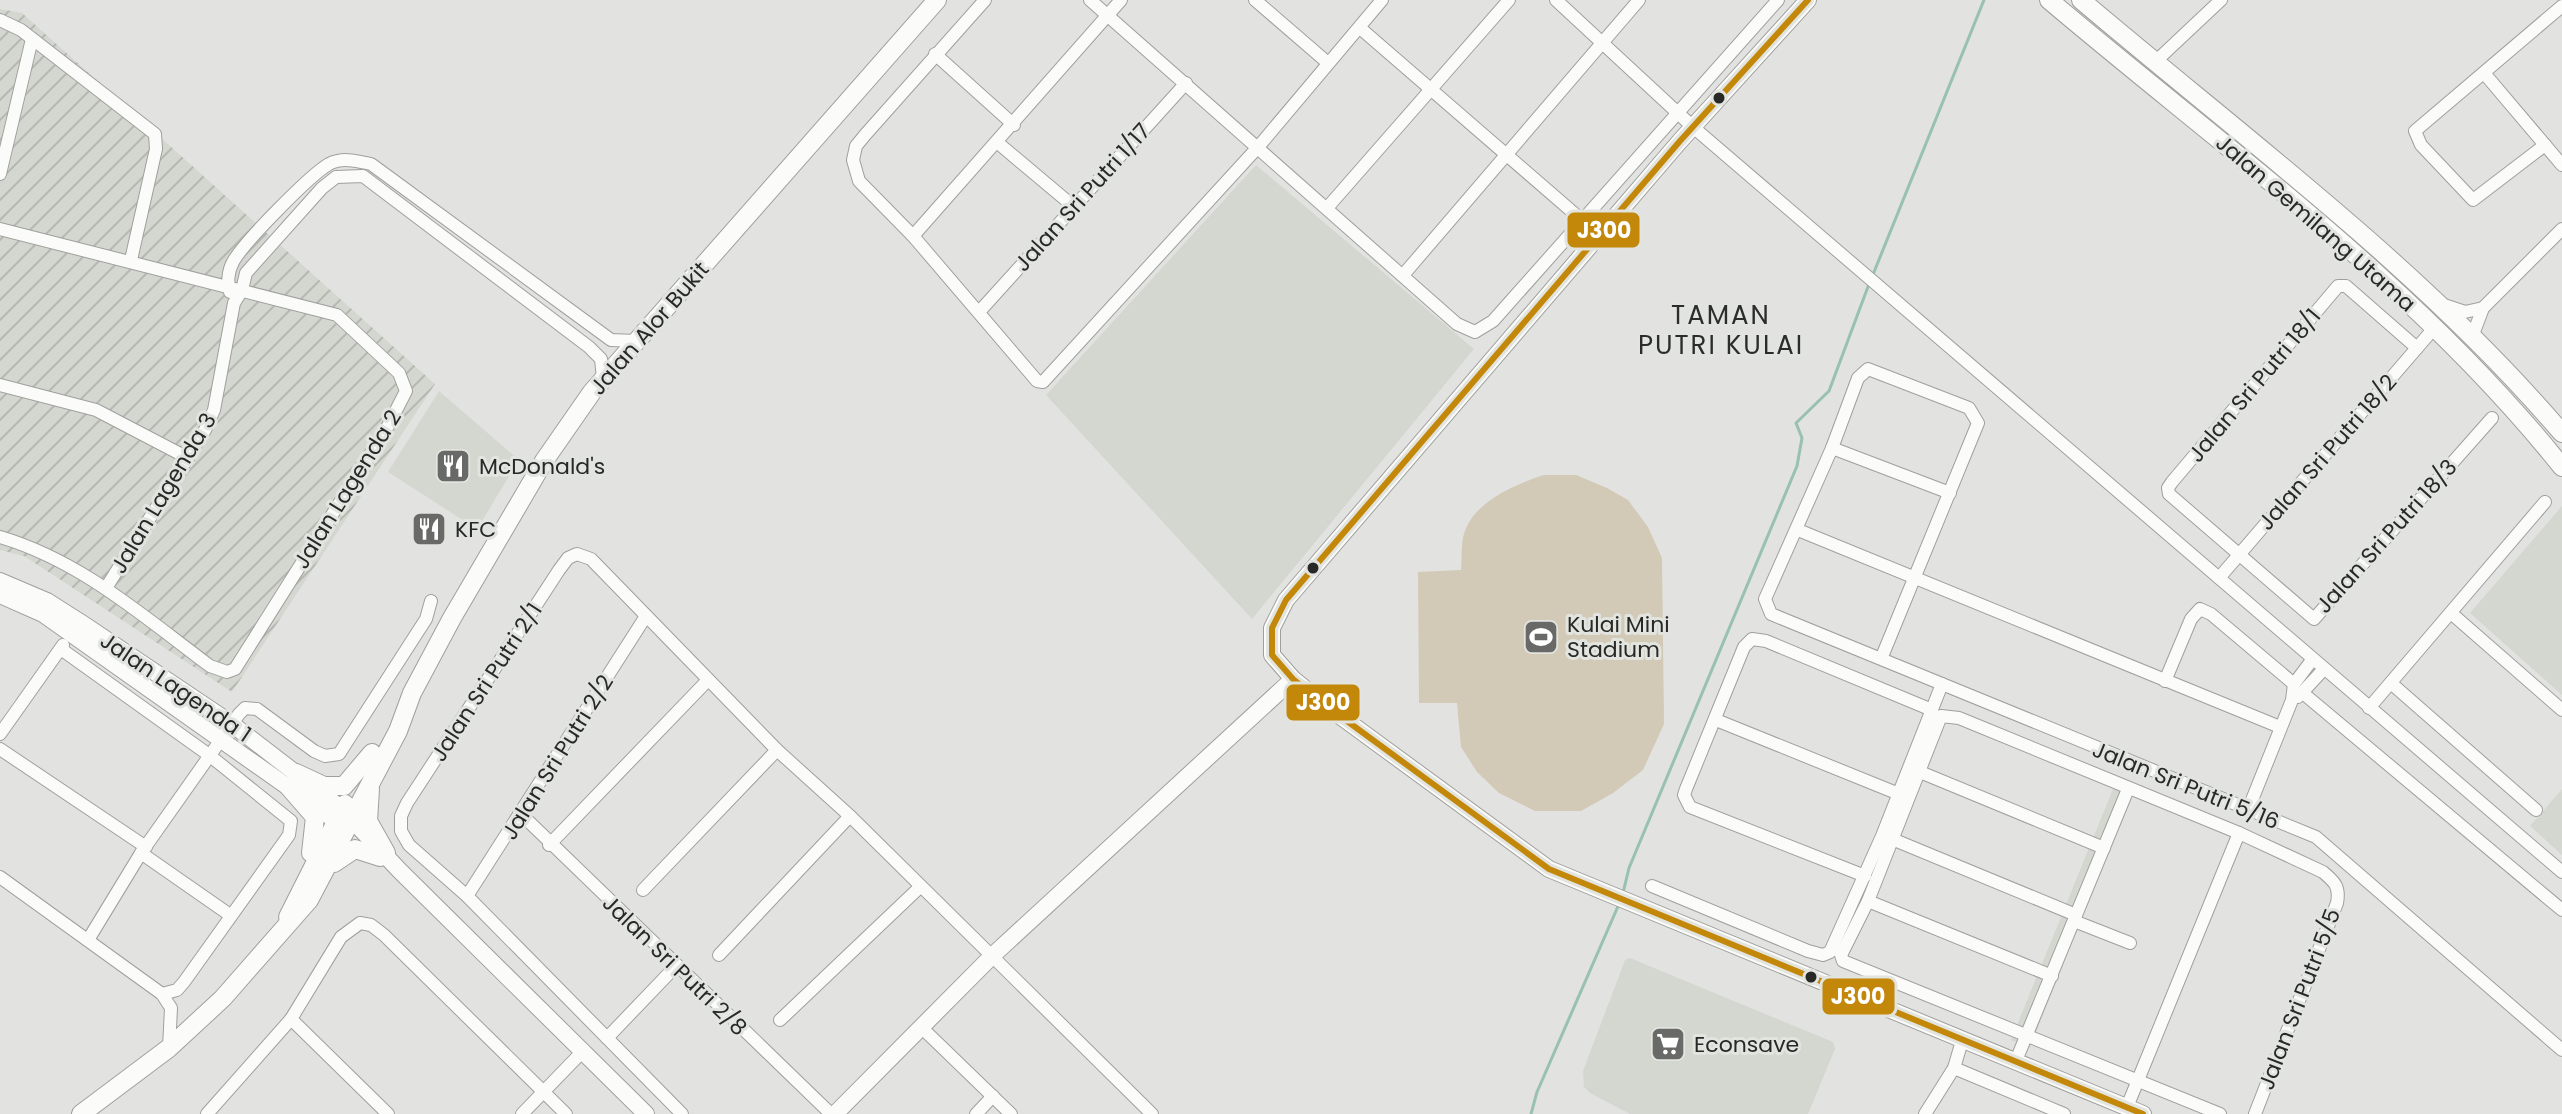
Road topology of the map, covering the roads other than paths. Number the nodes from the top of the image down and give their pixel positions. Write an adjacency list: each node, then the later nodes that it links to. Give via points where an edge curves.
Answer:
1 (937, 0): 53 (main road, Jalan Alor Bukit)
2 (985, 0): 22 (street)
3 (1090, 0): 16 (street)
4 (1121, 0): 16 (street)
5 (1255, 0): 24 (street)
6 (1382, 0): 19 (street)
7 (1509, 0): 27 (street)
8 (1556, 0): 21 (street)
9 (1639, 0): 21 (street)
10 (1778, 0): 28 (street)
11 (1808, 0): 30 (street)
12 (2049, 0): 51 (main road, Jalan Gemilang Utama, via 2261,172)
13 (2081, 0): 23 (main road, Jalan Gemilang Utama)
14 (2221, 0): 23 (street)
15 (2557, 10): 18 (street); 25 (street)
16 (1107, 15): 26 (street); 29 (street)
17 (0, 20): 20 (street)
18 (2562, 25)
19 (1360, 28): 24 (street); 27 (street)
20 (32, 39): 36 (street); 43 (street, via 155,134)
21 (1601, 44): 28 (street); 34 (street)
22 (935, 54): 29 (street); 42 (street, via 856,146 853,160 859,181)
23 (2155, 62): 48 (main road, Jalan Gemilang Utama)
24 (1328, 63): 33 (street)
25 (2484, 73): 32 (street); 32 (street, via 2415,131 2421,145 2473,200)
26 (1186, 83): 33 (street); 37 (street, Jalan Sri Putri 1/17)
27 (1432, 89): 34 (street); 38 (street)
28 (1676, 112): 30 (street); 39 (street)
29 (1014, 125): 31 (street)
30 (1693, 127): 68 (street); 79 (street, via 1286,600 1272,628 1270,648)
31 (998, 143): 37 (street); 42 (street)
32 (2545, 145): 35 (street)
33 (1259, 146): 38 (street); 50 (street, via 1043,382)
34 (1506, 155): 39 (street); 44 (street)
35 (2562, 165)
36 (0, 174)
37 (1073, 206): 50 (street, Jalan Sri Putri 1/17)
38 (1327, 208): 44 (street)
39 (1583, 221): 44 (street, via 1493,321 1475,332 1457,324)
40 (0, 229): 43 (street)
41 (2562, 229): 49 (street)
42 (913, 236): 50 (street)
43 (131, 260): 45 (street)
44 (1404, 274)
45 (228, 285): 46 (street); 47 (street, Jalan Lagenda 3); 53 (street, via 230,267 244,248 312,177 346,159 371,164 611,340)
46 (242, 290): 47 (street, Jalan Lagenda 3); 55 (street, Jalan Lagenda 3, via 251,265 322,188 336,177 363,176 598,354); 70 (street, Jalan Lagenda 2, via 337,315 399,373 406,391 240,661 227,672 210,666)
47 (234, 303): 60 (street, Jalan Lagenda 3, via 214,410)
48 (2438, 303): 49 (street, via 2465,312); 52 (main road, Jalan Gemilang Utama)
49 (2483, 308): 52 (street)
50 (979, 312)
51 (2435, 327): 54 (street, Jalan Sri Putri 18/2); 61 (main road, Jalan Gemilang Utama, via 2508,400)
52 (2472, 337): 58 (main road, Jalan Gemilang Utama)
53 (636, 341): 55 (main road, Jalan Alor Bukit)
54 (2417, 348): 66 (street, Jalan Sri Putri 18/2); 66 (street, Jalan Sri Putri 18/1, via 2346,286 2338,286 2168,488)
55 (603, 379): 97 (main road, Jalan Alor Bukit, via 544,461)
56 (0, 385): 60 (street, via 96,410)
57 (2492, 418): 66 (street, Jalan Sri Putri 18/3, via 2314,619)
58 (2562, 433)
59 (1832, 448): 62 (street); 62 (street, via 1858,378 1862,371 1876,370 1974,411 1978,423); 64 (street)
60 (188, 458): 70 (street, Jalan Lagenda 3)
61 (2562, 467)
62 (1950, 493): 67 (street)
63 (2545, 502): 73 (street)
64 (1798, 530): 67 (street); 76 (street, Jalan Sri Putri 5/16, via 1766,607 1777,617)
65 (0, 537): 70 (street, via 48,554)
66 (2239, 555): 68 (street, Jalan Sri Putri 18/2)
67 (1915, 578): 76 (street); 81 (street)
68 (2219, 578): 77 (street)
69 (0, 581): 75 (street, Jalan Lagenda 1, via 47,601)
70 (106, 588)
71 (0, 595): 75 (street, Jalan Lagenda 1, via 43,614)
72 (431, 601): 90 (street, via 426,619 339,754 314,751 253,707 245,708)
73 (2451, 613): 84 (street); 87 (street)
74 (646, 616): 80 (street); 104 (street, Jalan Sri Putri 2/2); 121 (street, Jalan Sri Putri 2/1, via 591,559 577,554 559,570 401,816 409,845)
75 (70, 635): 90 (street, Jalan Lagenda 1); 92 (street); 93 (street, Jalan Lagenda 1); 96 (street)
76 (1881, 659): 82 (street, Jalan Sri Putri 5/16)
77 (2312, 660): 78 (street); 83 (street)
78 (2323, 670): 85 (street); 86 (street)
79 (1293, 679): 130 (street); 139 (street, via 1549,869)
80 (708, 680): 95 (street); 109 (street)
81 (2165, 681): 83 (street, via 2200,609); 91 (street)
82 (1942, 684): 88 (street); 102 (street, Jalan Sri Putri 5/16)
83 (2294, 684): 85 (street)
84 (2392, 684): 86 (street); 103 (street)
85 (2298, 697): 91 (street); 123 (street)
86 (2369, 708): 113 (street)
87 (2562, 710)
88 (1937, 713): 89 (street, Jalan Sri Putri 5/5, via 1758,639 1747,641); 98 (street); 100 (street, Jalan Sri Putri 5/5); 101 (street)
89 (1716, 720): 101 (street); 115 (street, via 1686,789 1690,807)
90 (232, 724): 93 (street); 99 (street, Jalan Lagenda 1)
91 (2280, 727): 102 (street)
92 (0, 734)
93 (220, 741): 96 (street); 99 (street, Jalan Lagenda 1)
94 (0, 749): 111 (street)
95 (777, 750): 105 (street); 119 (street)
96 (209, 755): 111 (street); 124 (street, via 288,814 293,828)
97 (377, 755): 99 (main road, via 344,786); 106 (main road, Jalan Alor Bukit); 112 (main road, via 368,821)
98 (1920, 772): 108 (street); 110 (street)
99 (292, 780): 106 (street, Jalan Lagenda 1); 120 (main road, via 317,828)
100 (2128, 789): 107 (street, Jalan Sri Putri 5/5); 110 (street)
101 (1899, 794): 115 (street)
102 (2248, 810): 141 (street, Jalan Sri Putri 5/16, via 2316,837)
103 (2536, 810)
104 (522, 815): 109 (street, Jalan Sri Putri 2/8); 121 (street, Jalan Sri Putri 2/2)
105 (850, 816): 118 (street); 129 (street)
106 (344, 818): 112 (street, Jalan Lagenda 1); 114 (main road, Jalan Alor Bukit); 120 (main road, Jalan Alor Bukit)
107 (2239, 833): 145 (street); 165 (street, Jalan Sri Putri 5/5, via 2323,872 2339,895)
108 (1892, 839): 122 (street); 125 (street)
109 (549, 845): 131 (street, Jalan Sri Putri 2/8)
110 (2104, 848): 125 (street)
111 (144, 850): 124 (street); 127 (street)
112 (383, 855): 114 (main road, via 355,849); 142 (street, Jalan Lagenda 1)
113 (2562, 872)
114 (325, 874): 126 (main road, Jalan Alor Bukit)
115 (1865, 876): 117 (street, via 1835,945 1823,955)
116 (0, 877): 127 (street)
117 (1652, 886)
118 (920, 887): 130 (street); 135 (street)
119 (643, 890)
120 (297, 893): 126 (main road, Jalan Alor Bukit)
121 (467, 896): 138 (street)
122 (1868, 901): 132 (street); 137 (street, via 1841,955 1843,961)
123 (2562, 910)
124 (230, 915): 133 (street, via 184,982)
125 (2075, 918): 128 (street); 132 (street)
126 (284, 925): 140 (main road, Jalan Alor Bukit, via 223,998)
127 (88, 940): 133 (street)
128 (2130, 943)
129 (719, 955)
130 (992, 956): 136 (street); 160 (street)
131 (676, 966): 138 (street); 157 (street, Jalan Sri Putri 2/8)
132 (2052, 976): 137 (street)
133 (162, 994): 140 (street, via 171,1008)
134 (291, 1019): 146 (street, via 341,937 360,923 371,925); 151 (street); 152 (street)
135 (780, 1020)
136 (921, 1027): 147 (street); 157 (street)
137 (2025, 1037): 143 (street); 145 (street)
138 (607, 1038): 156 (street)
139 (1962, 1041): 143 (street); 144 (street)
140 (169, 1048): 150 (main road, Jalan Alor Bukit)
141 (2562, 1050)
142 (583, 1051): 146 (street); 155 (street, Jalan Lagenda 1)
143 (2015, 1063): 148 (street)
144 (1954, 1068): 149 (street); 161 (street)
145 (2137, 1082): 148 (street); 164 (street)
146 (543, 1092): 153 (street); 154 (street)
147 (993, 1096): 158 (street); 159 (street)
148 (2127, 1107): 163 (street)
149 (2046, 1111): 162 (street)
150 (81, 1114)
151 (207, 1114)
152 (388, 1114)
153 (522, 1114)
154 (566, 1114)
155 (646, 1114)
156 (682, 1114)
157 (833, 1114)
158 (976, 1114)
159 (1011, 1114)
160 (1152, 1114)
161 (1925, 1114)
162 (2064, 1114)
163 (2143, 1114)
164 (2220, 1114)
165 (2255, 1114)

